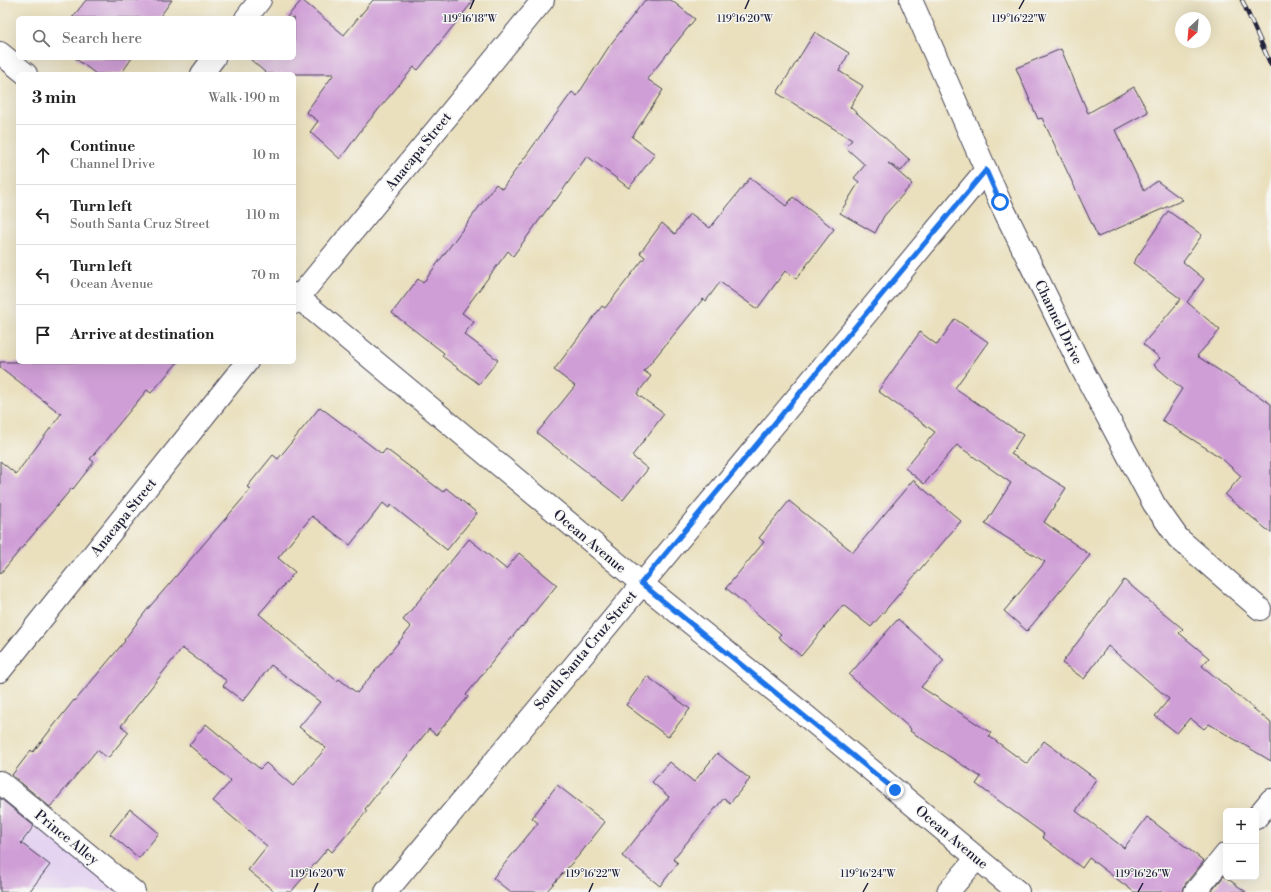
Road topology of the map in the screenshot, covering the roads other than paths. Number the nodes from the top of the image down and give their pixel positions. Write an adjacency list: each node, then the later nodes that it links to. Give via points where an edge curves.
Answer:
1 (260, 0): 4 (street)
2 (543, 0): 10 (street, Anacapa Street)
3 (911, 0): 9 (street, Channel Drive)
4 (248, 16)
5 (0, 53): 7 (street)
6 (212, 60): 8 (street)
7 (24, 72)
8 (204, 72)
9 (986, 170): 13 (street, South Santa Cruz Street); 14 (street, Channel Drive, via 1077,360 1154,504 1178,538)
10 (296, 297)
11 (296, 299): 13 (street, Ocean Avenue)
12 (245, 364): 15 (street, Anacapa Street)
13 (641, 583): 19 (street, Ocean Avenue); 22 (street, South Santa Cruz Street)
14 (1260, 609)
15 (0, 671)
16 (0, 782): 21 (street, Prince Alley)
17 (1271, 800): 18 (street)
18 (1259, 814)
19 (977, 858): 23 (street); 24 (street, Ocean Avenue)
20 (1223, 858): 25 (street)
21 (134, 892)
22 (386, 892)
23 (948, 892)
24 (1018, 892)
25 (1195, 892)

